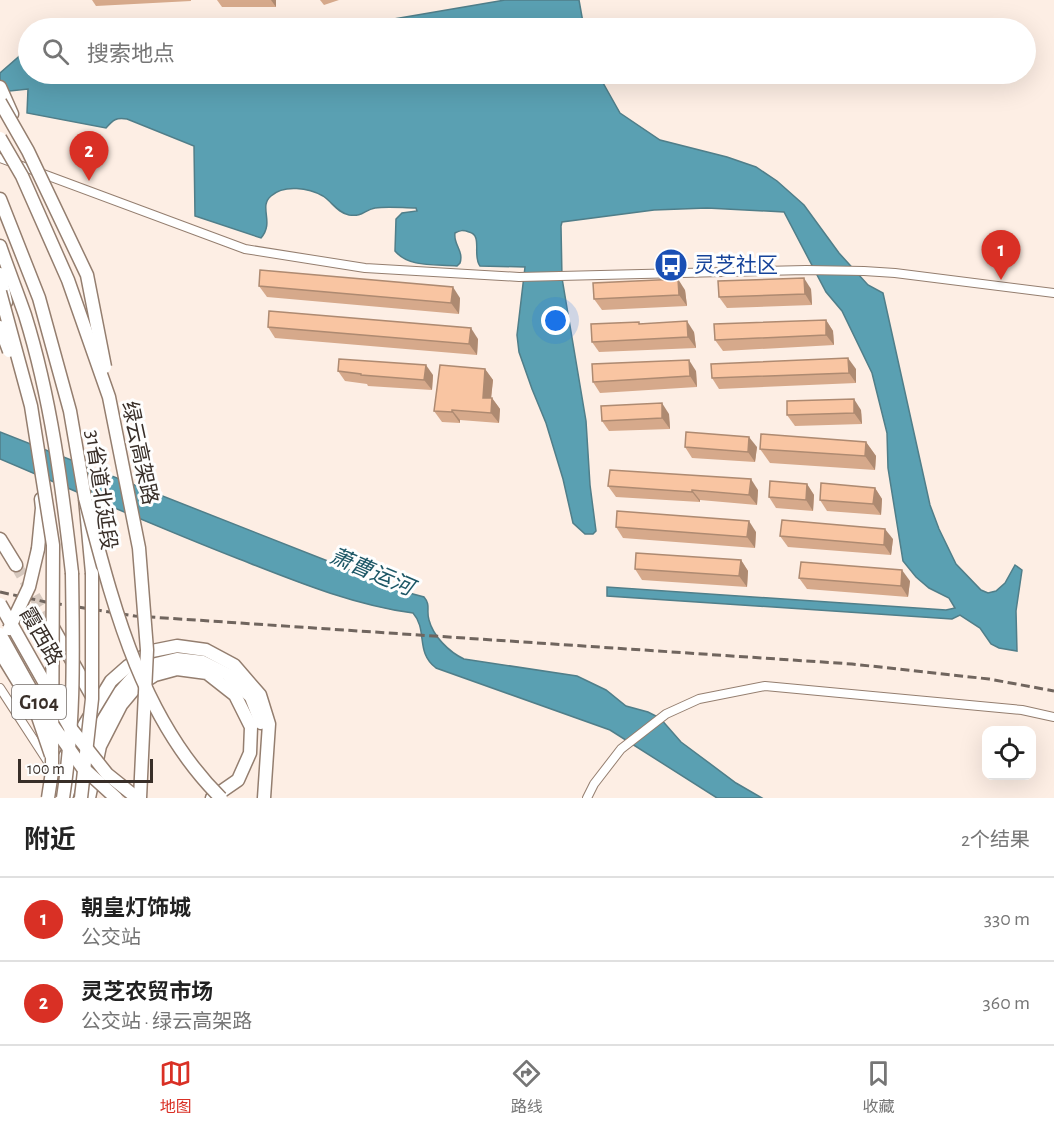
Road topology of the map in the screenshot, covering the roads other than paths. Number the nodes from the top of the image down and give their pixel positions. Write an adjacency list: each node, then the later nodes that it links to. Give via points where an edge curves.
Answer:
1 (0, 87): 4 (main road, bridge)
2 (0, 102): 4 (main road, bridge)
3 (0, 138): 15 (main road, 绿云高架路, bridge, via 68,280 105,386)
4 (28, 151): 15 (main road, bridge, via 87,275)
5 (0, 158): 10 (street, via 245,249 365,268 519,277 864,271)
6 (0, 199): 13 (main road, 31省道北延段, via 39,298 70,411)
7 (0, 246): 27 (main road, bridge, via 25,316 48,406 72,573 74,690)
8 (0, 274): 20 (main road, bridge, via 28,399 42,508 29,587)
9 (0, 292): 12 (main road, bridge)
10 (1054, 293)
11 (0, 327): 12 (main road, bridge)
12 (31, 406): 26 (main road, bridge, via 53,545)
13 (85, 498): 28 (main road, 31省道北延段, bridge, via 93,642 92,699); 33 (main road, bridge, via 126,641 150,697 179,748)
14 (0, 539): 16 (main road)
15 (139, 548): 31 (main road, 绿云高架路, bridge, via 147,650)
16 (16, 565)
17 (0, 604): 31 (main road, 霞西路, bridge, via 69,726 107,774)
18 (49, 621): 23 (main road)
19 (0, 634): 30 (main road, 霞西路 / G104, bridge, via 44,713 82,767)
20 (0, 643)
21 (0, 652): 26 (main road, bridge, via 36,711 51,754 56,790)
22 (0, 688): 25 (street)
23 (97, 704): 25 (main road); 35 (main road, via 111,681 152,651 177,646 206,650 234,665 260,695 268,724)
24 (1054, 717): 36 (street, via 1022,710 765,686 699,699 666,714 621,748)
25 (55, 773): 26 (street)
26 (51, 798)
27 (64, 798): 34 (main road, via 75,767 120,692 134,676 156,664 177,659 203,662 226,674 251,697 262,725 264,744)
28 (81, 798)
29 (89, 798): 32 (main road, via 100,746 121,705 136,687 155,675 177,669 207,673 235,695 251,727 250,753 238,780)
30 (116, 798)
31 (139, 798)
32 (212, 798)
33 (221, 798)
34 (256, 798)
35 (264, 798)
36 (587, 798)

